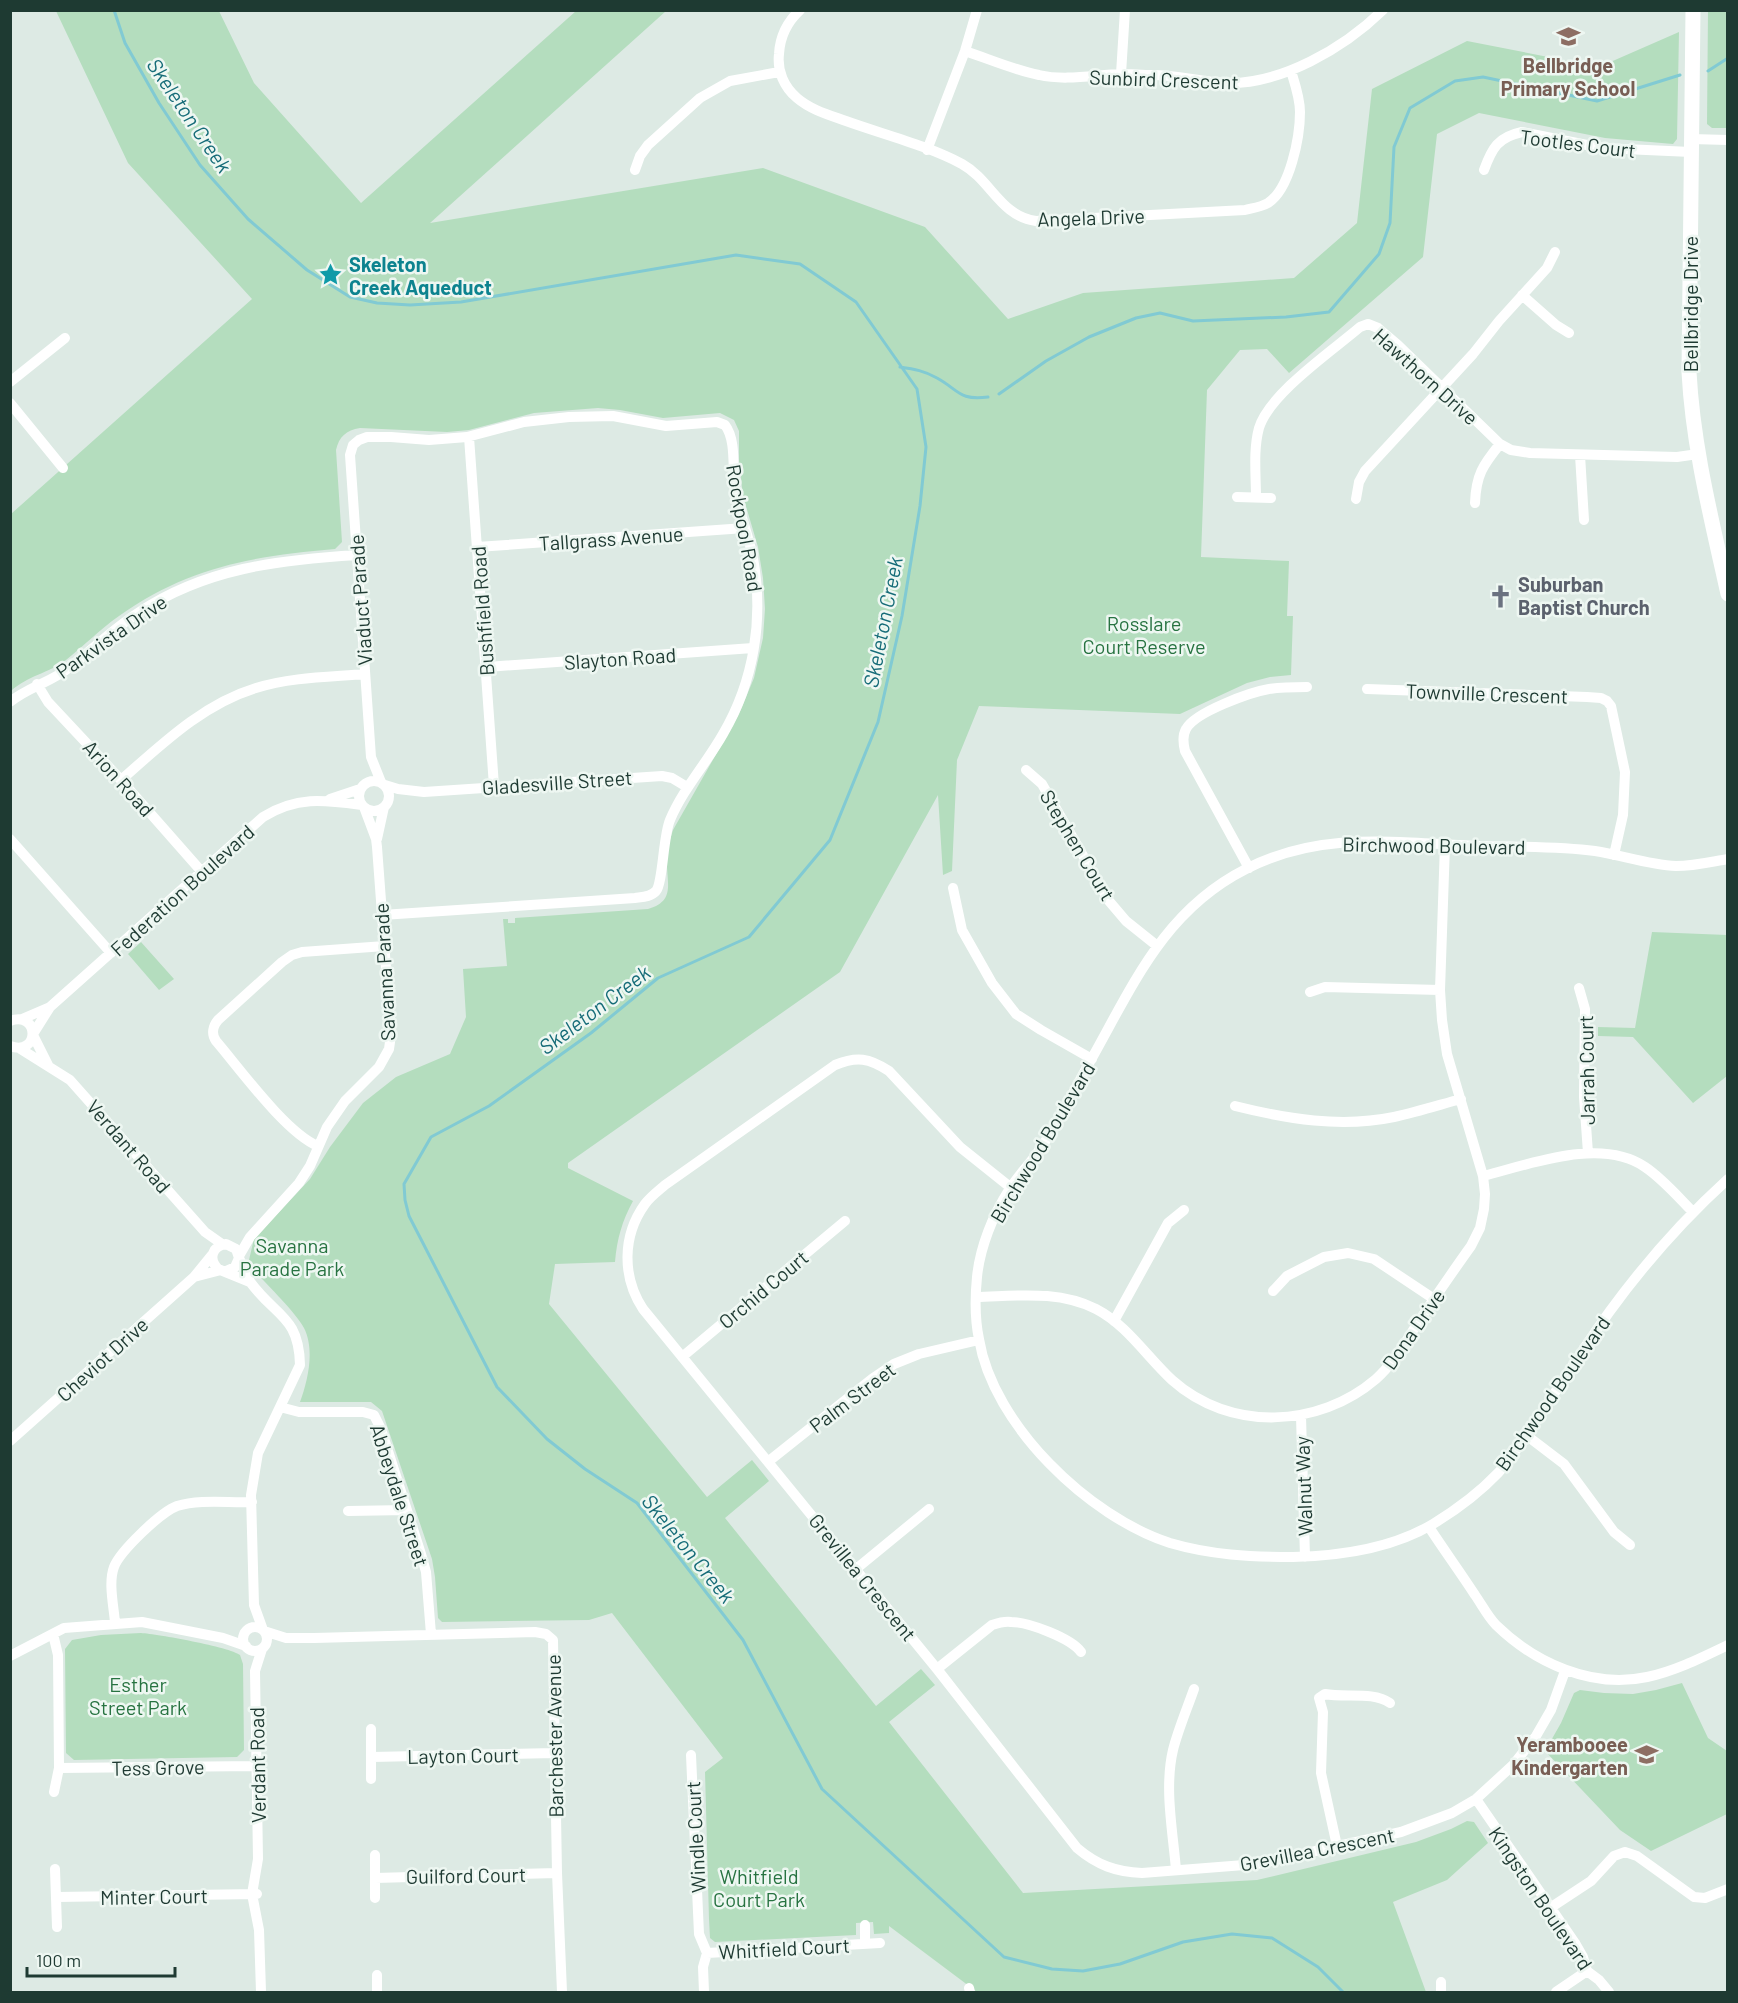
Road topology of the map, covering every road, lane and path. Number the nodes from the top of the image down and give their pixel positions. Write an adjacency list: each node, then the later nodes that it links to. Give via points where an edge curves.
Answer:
1 (800, 10): 8 (street, via 785,27 779,45)
2 (977, 10): 6 (street)
3 (1125, 10): 9 (street)
4 (1383, 10): 7 (street, Sunbird Crescent, via 1365,28)
5 (1693, 10): 11 (street, Bellbridge Drive)
6 (965, 51): 9 (street, Sunbird Crescent, via 1040,76); 12 (street)
7 (1291, 70): 9 (street, Sunbird Crescent, via 1265,79 1227,83); 12 (street, Angela Drive, via 1300,111 1290,170 1285,185 1267,204 1245,210 1026,220 1009,210 963,165)
8 (779, 72): 12 (street, Angela Drive, via 797,98 814,110); 13 (street, via 730,81 708,93 648,145)
9 (1121, 74)
10 (1728, 140): 11 (street, Tootles Court)
11 (1691, 146): 14 (street, Tootles Court, via 1602,148 1522,132 1501,140); 25 (street, Bellbridge Drive, via 1689,372)
12 (927, 150)
13 (635, 170)
14 (1484, 170)
15 (1555, 252): 16 (street)
16 (1522, 295): 17 (street); 20 (street)
17 (1569, 333)
18 (65, 338): 19 (street)
19 (10, 382)
20 (1442, 388): 24 (street, Hawthorn Drive); 29 (street, Hawthorn Drive, via 1378,328 1364,325 1270,406 1256,442); 31 (street, via 1365,471)
21 (10, 403): 27 (street)
22 (469, 437): 23 (street, Rockpool Road, via 367,437); 34 (street, Rockpool Road, via 569,417 613,416 666,426 720,422 731,436 736,496); 35 (street, Bushfield Road)
23 (354, 444): 36 (street, Viaduct Parade, via 350,455)
24 (1500, 444): 26 (street, Hawthorn Drive, via 1530,453); 32 (street, via 1479,475)
25 (1698, 454): 26 (street, Hawthorn Drive); 37 (street, Bellbridge Drive)
26 (1580, 455): 33 (street)
27 (63, 468)
28 (1237, 497): 29 (street)
29 (1256, 498): 30 (street)
30 (1271, 498)
31 (1356, 499)
32 (1475, 503)
33 (1584, 520)
34 (745, 528): 35 (street, Tallgrass Avenue); 38 (street, Rockpool Road, via 759,593)
35 (477, 547): 39 (street, Bushfield Road)
36 (357, 555): 40 (street, Viaduct Parade); 41 (street, Parkvista Drive, via 285,560 228,572 191,585 139,612 70,667)
37 (1728, 594)
38 (753, 648): 39 (street, Slayton Road); 51 (street, Rockpool Road, via 743,690 730,721)
39 (487, 667): 49 (street, Bushfield Road)
40 (365, 674): 45 (street, Viaduct Parade); 47 (street, via 281,682 246,692 203,713)
41 (37, 684): 44 (street, Parkvista Drive); 47 (street, Arion Road, via 48,702)
42 (1307, 687): 61 (street, via 1257,691 1193,720 1183,736 1185,751)
43 (1367, 689): 59 (street, Townville Crescent, via 1611,697 1626,772 1623,815)
44 (10, 702)
45 (371, 757): 48 (street, Viaduct Parade); 50 (street, Viaduct Parade)
46 (1026, 770): 65 (street, Stephen Court, via 1042,784 1109,902)
47 (121, 780): 62 (street, Arion Road)
48 (383, 784): 50 (street, via 371,781); 52 (street, Gladesville Street); 54 (street, via 389,794)
49 (494, 786): 51 (street, Gladesville Street, via 662,776); 52 (street, Gladesville Street)
50 (361, 787): 53 (street, Federation Boulevard); 55 (street, via 359,797)
51 (687, 787): 64 (street, Rockpool Road, via 669,823 661,880 650,895)
52 (424, 792): 54 (street, Gladesville Street)
53 (327, 800): 55 (street, Federation Boulevard); 62 (street, Federation Boulevard, via 297,803 263,817)
54 (386, 805): 55 (street, via 374,811); 57 (street, Savanna Parade)
55 (363, 806): 57 (street, Savanna Parade)
56 (10, 839): 67 (street)
57 (376, 839): 64 (street, Savanna Parade)
58 (1445, 844): 59 (street, Birchwood Boulevard, via 1573,849); 61 (street, Birchwood Boulevard, via 1348,841 1287,852); 69 (street, Dona Drive)
59 (1614, 855): 60 (street, Birchwood Boulevard, via 1674,866)
60 (1728, 858)
61 (1249, 868): 65 (street, Birchwood Boulevard, via 1218,884 1194,903)
62 (202, 872): 67 (street, Federation Boulevard)
63 (953, 888): 75 (street, via 962,930 992,983 1016,1014)
64 (382, 915): 66 (street, Savanna Parade)
65 (1156, 945): 75 (street, Birchwood Boulevard)
66 (385, 946): 79 (street, Savanna Parade, via 391,1035 388,1049 379,1067 345,1101); 79 (street, via 292,955 214,1026 216,1041 283,1118 308,1142)
67 (111, 953): 71 (street, Federation Boulevard)
68 (1579, 988): 80 (street, Jarrah Court, via 1585,1009)
69 (1440, 990): 70 (street, via 1325,987); 77 (street, Dona Drive, via 1447,1054)
70 (1310, 992)
71 (50, 1007): 72 (street, Federation Boulevard); 73 (street, Federation Boulevard)
72 (15, 1018): 73 (street, Verdant Road, via 29,1023)
73 (33, 1035): 74 (street, Federation Boulevard, via 28,1044); 76 (street, Verdant Road)
74 (14, 1048): 76 (street, Verdant Road)
75 (1092, 1059): 83 (street, Birchwood Boulevard, via 1042,1147)
76 (48, 1065): 87 (street, Verdant Road, via 70,1080)
77 (1461, 1100): 78 (street, via 1359,1122 1285,1118); 81 (street, Dona Drive)
78 (1235, 1106)
79 (318, 1146): 88 (street, Savanna Parade, via 299,1183)
80 (1588, 1153): 81 (street); 85 (street, via 1620,1155 1645,1166)
81 (1483, 1176): 97 (street, Dona Drive, via 1480,1228)
82 (1728, 1179): 85 (street, Birchwood Boulevard)
83 (1010, 1187): 96 (street, Birchwood Boulevard, via 981,1254); 100 (street, Grevillea Crescent, via 960,1147 889,1071 861,1059 835,1065 665,1185 634,1221 627,1250 630,1284 635,1297)
84 (1184, 1210): 98 (street, via 1168,1223)
85 (1693, 1212): 103 (street, Birchwood Boulevard, via 1648,1260)
86 (845, 1221): 100 (street, Orchid Court)
87 (205, 1232): 89 (street, Verdant Road); 90 (street, Verdant Road)
88 (250, 1237): 89 (street, Savanna Parade); 91 (street, Savanna Parade)
89 (226, 1244): 90 (street, via 215,1248); 91 (street, via 236,1249)
90 (212, 1254): 92 (street, via 214,1265); 93 (street, Cheviot Drive)
91 (239, 1257): 92 (street, via 235,1267); 94 (street)
92 (224, 1271): 93 (street, Cheviot Drive); 94 (street)
93 (194, 1278): 104 (street, Cheviot Drive)
94 (250, 1282): 101 (street, via 290,1324 298,1341 300,1365)
95 (1273, 1291): 97 (street, via 1287,1276 1324,1257 1348,1253 1374,1259)
96 (976, 1298): 98 (street, Dona Drive, via 1055,1296 1097,1310); 99 (street, Birchwood Boulevard)
97 (1434, 1299): 102 (street, Dona Drive, via 1394,1360 1376,1379 1334,1405)
98 (1114, 1321): 102 (street, Dona Drive, via 1174,1381 1196,1397 1243,1415)
99 (979, 1340): 105 (street, Palm Street, via 894,1364); 112 (street, Birchwood Boulevard, via 988,1372 1016,1424 1045,1459 1105,1512 1164,1541 1203,1552 1238,1557)
100 (682, 1357): 105 (street, Grevillea Crescent)
101 (280, 1407): 106 (street, via 258,1453); 108 (street, Abbeydale Street, via 298,1412 374,1415)
102 (1301, 1416): 112 (street, Walnut Way)
103 (1526, 1435): 110 (street, Birchwood Boulevard, via 1501,1470 1476,1494); 111 (street, via 1564,1464 1614,1532)
104 (10, 1441)
105 (769, 1461): 113 (street, Grevillea Crescent)
106 (252, 1502): 114 (street); 115 (street, via 192,1503 165,1513 124,1552 114,1568)
107 (929, 1509): 113 (street)
108 (407, 1510): 109 (street); 119 (street, Abbeydale Street, via 426,1572)
109 (348, 1511)
110 (1429, 1527): 112 (street, Birchwood Boulevard, via 1397,1542 1365,1550); 129 (street, via 1495,1624 1526,1649)
111 (1630, 1545)
112 (1305, 1557)
113 (856, 1569): 127 (street, Grevillea Crescent)
114 (254, 1605): 116 (street); 117 (street)
115 (116, 1623): 118 (street, via 64,1628); 120 (street, via 142,1622)
116 (264, 1631): 117 (street, via 255,1627); 121 (street, Barchester Avenue); 124 (street, via 267,1639)
117 (246, 1632): 120 (street); 123 (street)
118 (53, 1634): 126 (street); 137 (street, via 58,1655)
119 (431, 1634): 121 (street, Barchester Avenue); 133 (street, Barchester Avenue, via 535,1632 553,1640)
120 (223, 1638): 123 (street)
121 (286, 1638): 124 (street, Barchester Avenue)
122 (1728, 1645): 129 (street, via 1685,1666 1647,1677 1595,1678)
123 (246, 1647): 124 (street, via 255,1651); 128 (street, Verdant Road)
124 (263, 1648): 128 (street, Verdant Road)
125 (1081, 1652): 127 (street, via 1069,1641 1022,1623 1002,1622 992,1625)
126 (10, 1656)
127 (937, 1669): 144 (street, Grevillea Crescent, via 1077,1848 1091,1860 1126,1872)
128 (255, 1671): 136 (street, Verdant Road)
129 (1565, 1671): 140 (street, Grevillea Crescent, via 1551,1710 1536,1736 1514,1765)
130 (1194, 1689): 144 (street, via 1171,1766)
131 (1390, 1703): 141 (street, via 1375,1697 1325,1694 1319,1698 1323,1712 1321,1773)
132 (371, 1729): 135 (street)
133 (555, 1754): 135 (street, Layton Court); 145 (street, Barchester Avenue)
134 (691, 1755): 156 (street, Windle Court, via 699,1934)
135 (372, 1757): 138 (street)
136 (256, 1766): 137 (street, Tess Grove); 148 (street, Verdant Road)
137 (59, 1768): 139 (street)
138 (371, 1779)
139 (54, 1792)
140 (1476, 1799): 141 (street, Grevillea Crescent, via 1432,1822); 151 (street, Kingston Boulevard)
141 (1337, 1845): 144 (street, Grevillea Crescent, via 1257,1864)
142 (375, 1855): 146 (street)
143 (55, 1869): 149 (street)
144 (1176, 1870)
145 (557, 1874): 146 (street, Guilford Court); 161 (street, Barchester Avenue)
146 (375, 1878): 150 (street)
147 (1728, 1889): 151 (street, via 1706,1898 1694,1897 1637,1856 1625,1852 1614,1856 1591,1881)
148 (256, 1894): 149 (street, Minter Court); 159 (street, Verdant Road)
149 (57, 1898): 153 (street)
150 (375, 1898)
151 (1550, 1908): 157 (street, Kingston Boulevard, via 1575,1943)
152 (865, 1925): 155 (street, Whitfield Court)
153 (57, 1927)
154 (880, 1943): 155 (street, Whitfield Court)
155 (865, 1944): 156 (street, Whitfield Court)
156 (707, 1953): 162 (street, Whitfield Court)
157 (1587, 1971): 163 (street); 164 (street, Kingston Boulevard)
158 (377, 1975): 160 (street)
159 (261, 1992)
160 (377, 1992)
161 (562, 1992)
162 (704, 1992)
163 (1556, 1992)
164 (1609, 1992)

